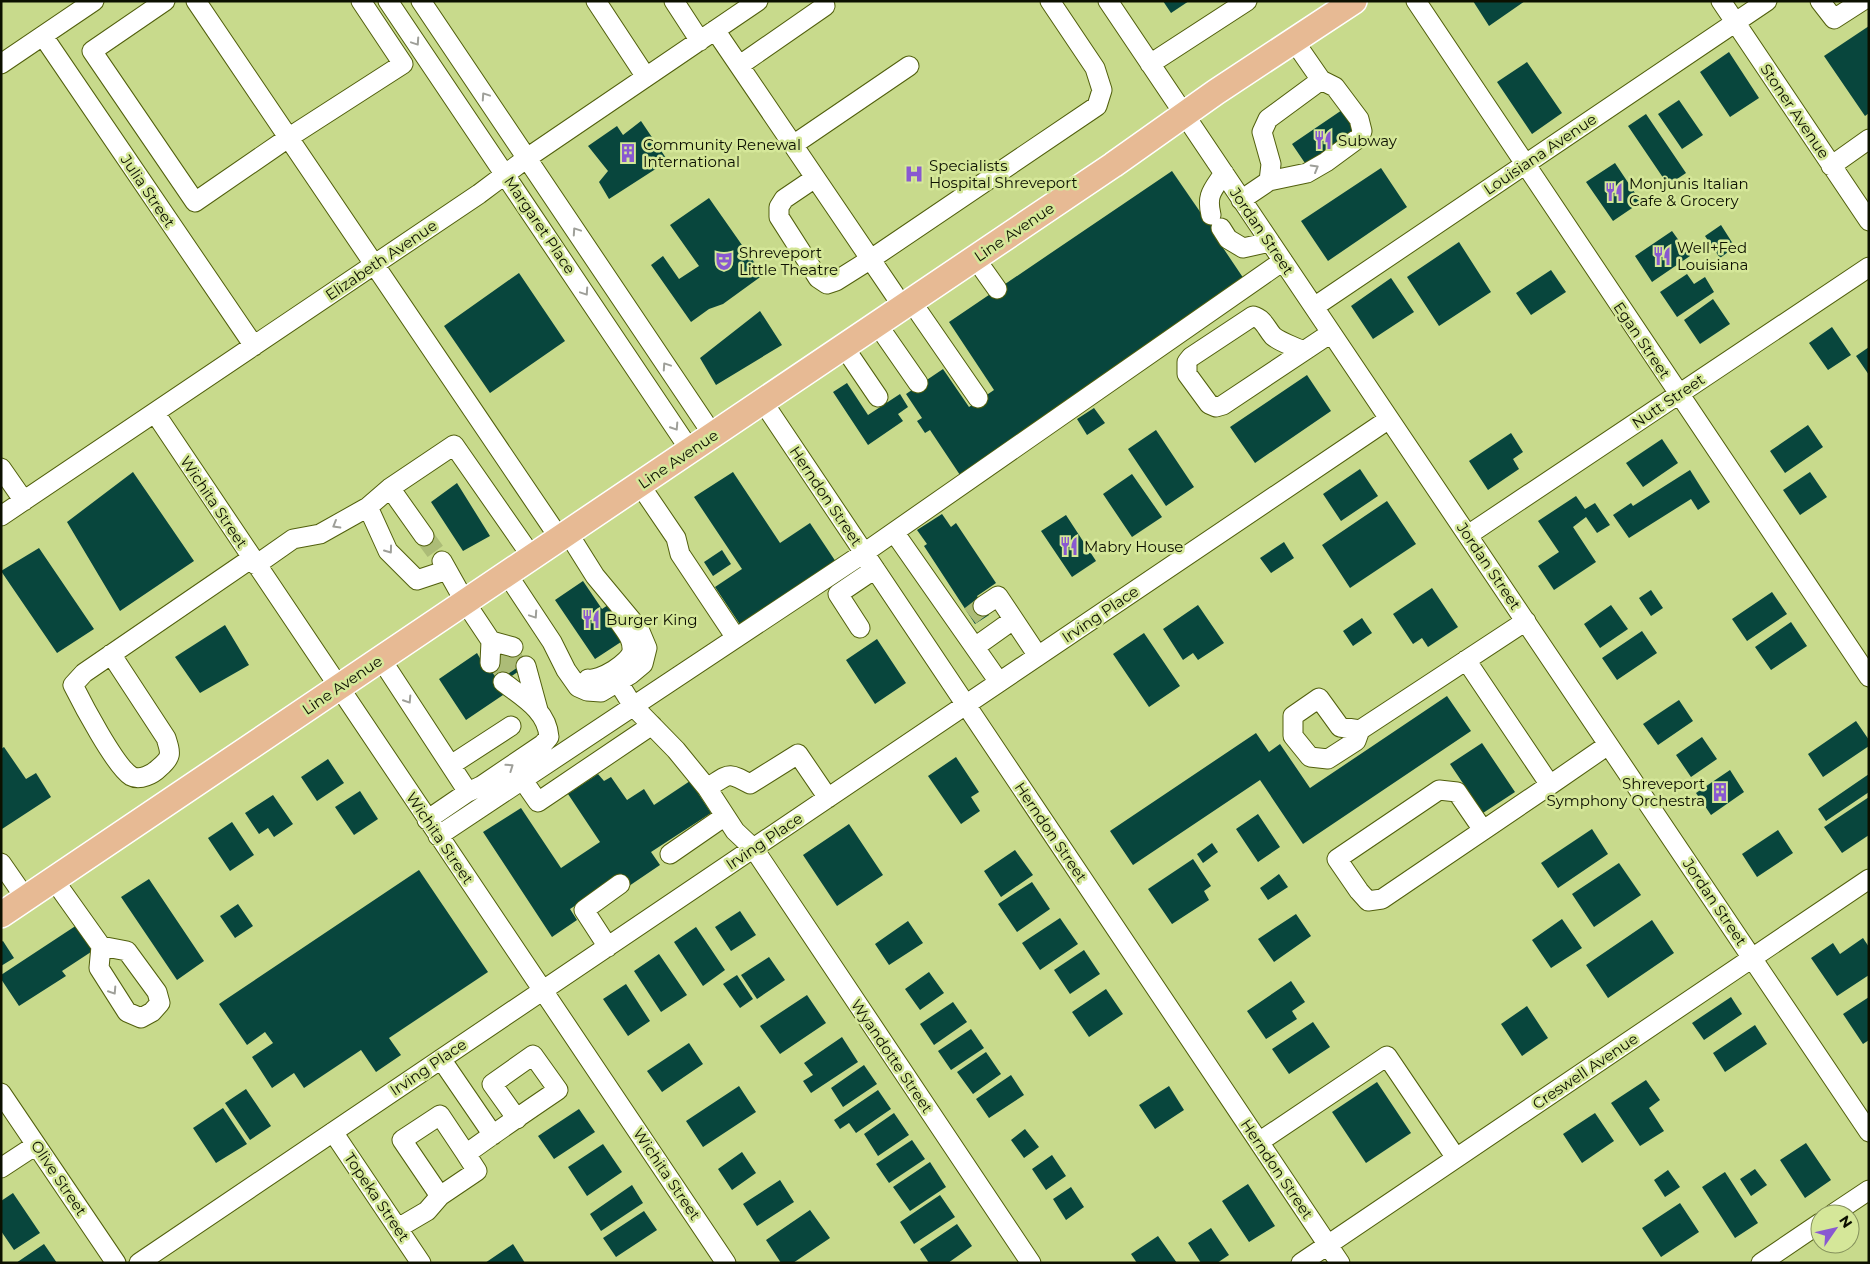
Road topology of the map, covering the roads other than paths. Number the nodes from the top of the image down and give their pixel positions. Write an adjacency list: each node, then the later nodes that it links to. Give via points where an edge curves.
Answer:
1 (94, 1): 21 (street)
2 (196, 1): 33 (street)
3 (361, 1): 33 (street, via 403,64)
4 (388, 1): 40 (street, Margaret Place, one-way to 40)
5 (421, 1): 36 (street, Margaret Place, one-way to 5)
6 (596, 1): 29 (street)
7 (758, 1): 22 (street, Elizabeth Avenue)
8 (1050, 1): 47 (street, via 1095,68 1102,90 1097,106)
9 (1108, 1): 26 (street, Jordan Street)
10 (1721, 1): 20 (street, Stoner Avenue)
11 (1767, 1): 20 (street, Louisiana Avenue)
12 (1820, 1): 13 (street, via 1834,19)
13 (1862, 1)
14 (678, 2): 22 (street)
15 (1245, 2): 26 (street)
16 (1424, 4): 37 (street, Egan Street)
17 (152, 5): 25 (street, via 92,51)
18 (1341, 5): 23 (main road, Line Avenue)
19 (825, 6): 27 (street)
20 (1735, 23): 37 (street, Louisiana Avenue); 38 (street, Stoner Avenue)
21 (43, 36): 24 (street); 31 (street, Julia Street)
22 (708, 36): 27 (street); 29 (street, Elizabeth Avenue)
23 (1294, 41): 30 (street); 32 (main road, Line Avenue)
24 (1, 64)
25 (101, 64): 31 (street); 33 (street, via 195,202)
26 (1150, 64): 32 (street, Jordan Street)
27 (740, 65): 35 (street)
28 (909, 66): 35 (street)
29 (646, 77): 36 (street, Elizabeth Avenue)
30 (1321, 80): 42 (street, via 1268,119 1262,132 1271,164); 42 (street, one-way to 30, via 1307,173 1360,137 1359,119 1335,87)
31 (74, 81): 56 (street, Julia Street)
32 (1184, 115): 39 (street, Jordan Street); 46 (main road, Line Avenue)
33 (288, 138): 49 (street)
34 (1869, 139): 38 (street)
35 (793, 145): 41 (street)
36 (527, 158): 40 (street, Elizabeth Avenue); 66 (street, Margaret Place, one-way to 36)
37 (1525, 164): 53 (street, Louisiana Avenue); 60 (street, Egan Street)
38 (1831, 166): 44 (street, Stoner Avenue)
39 (1224, 173): 43 (street, Jordan Street); 45 (street, via 1208,203 1216,221 1228,239 1243,248)
40 (505, 174): 49 (street, Elizabeth Avenue); 67 (street, Margaret Place, one-way to 67)
41 (816, 178): 47 (street); 47 (street, via 784,199 779,207 779,217 818,278 827,284 836,281)
42 (1269, 181): 43 (street)
43 (1241, 200): 45 (street, Jordan Street)
44 (1869, 221)
45 (1270, 242): 48 (street, Jordan Street)
46 (975, 258): 51 (street); 52 (main road, Line Avenue)
47 (870, 259): 52 (street)
48 (1283, 261): 53 (street, Jordan Street); 74 (street)
49 (374, 265): 56 (street, Elizabeth Avenue); 77 (street)
50 (1869, 267): 60 (street, Nutt Street)
51 (997, 289)
52 (907, 304): 54 (main road, Line Avenue); 62 (street)
53 (1314, 307): 55 (street, Jordan Street)
54 (877, 324): 57 (main road, Line Avenue); 59 (street)
55 (1331, 333): 58 (street); 65 (street, Jordan Street)
56 (254, 346): 64 (street, Elizabeth Avenue)
57 (844, 347): 61 (street); 63 (main road, Line Avenue)
58 (1303, 351): 58 (street, via 1216,407 1209,404 1187,374 1187,362 1192,357 1253,316 1258,317 1274,336)
59 (918, 383)
60 (1678, 395): 75 (street, Nutt Street); 97 (street, Egan Street)
61 (878, 396)
62 (978, 398)
63 (763, 402): 66 (main road, Line Avenue); 78 (street, Herndon Street)
64 (155, 413): 71 (street, Elizabeth Avenue); 80 (street, Wichita Street)
65 (1389, 419): 75 (street, Jordan Street); 94 (street, Irving Place)
66 (713, 435): 67 (main road, Line Avenue)
67 (690, 450): 69 (main road, Line Avenue)
68 (1, 468): 71 (street)
69 (640, 485): 77 (main road, Line Avenue); 89 (street, via 676,538 680,554)
70 (390, 488): 72 (street); 76 (street); 79 (street, via 454,445)
71 (24, 501): 73 (street, Elizabeth Avenue)
72 (368, 507): 80 (street, one-way to 80, via 320,534 293,539); 84 (street, one-way to 84, via 388,551 417,580 444,565)
73 (1, 516)
74 (894, 532): 78 (street); 85 (street)
75 (1468, 535): 87 (street, Jordan Street)
76 (424, 536)
77 (564, 536): 79 (main road, Line Avenue); 83 (street)
78 (864, 553): 81 (street, Herndon Street); 89 (street)
79 (532, 558): 82 (main road, Line Avenue)
80 (254, 562): 93 (street); 100 (street, Wichita Street)
81 (875, 569): 88 (street, via 838,594); 101 (street, Herndon Street)
82 (506, 574): 84 (main road, Line Avenue); 90 (street, one-way to 90)
83 (595, 576): 90 (street, via 595,586 631,640 632,652 628,659 603,677 592,680 580,675); 98 (street, via 639,629 647,648 643,664)
84 (465, 602): 92 (street); 95 (main road, Line Avenue)
85 (971, 615): 86 (street, via 998,596); 91 (street)
86 (1013, 620): 91 (street); 94 (street)
87 (1526, 621): 96 (street); 107 (street, Jordan Street)
88 (860, 628)
89 (736, 638): 102 (street)
90 (552, 642): 98 (street, via 578,687 601,692)
91 (975, 648): 99 (street)
92 (500, 653)
93 (111, 654): 93 (street, via 73,685 122,767 132,776 142,778 169,760 170,752 166,738)
94 (1038, 656): 99 (street, Irving Place)
95 (381, 659): 100 (main road, Line Avenue); 108 (street, one-way to 108)
96 (1466, 660): 106 (street); 110 (street)
97 (1869, 677)
98 (618, 682): 102 (street, Wyandotte Street)
99 (999, 682): 101 (street, Irving Place)
100 (339, 688): 115 (street, Wichita Street); 122 (main road, Line Avenue)
101 (965, 705): 113 (street, Irving Place); 136 (street, Herndon Street)
102 (633, 706): 104 (street, Wyandotte Street); 109 (street)
103 (538, 710): 103 (street, via 514,674); 112 (street, one-way to 103, via 482,786 548,737 548,726)
104 (652, 725): 109 (street, via 538,802); 111 (street, Wyandotte Street)
105 (511, 726): 108 (street)
106 (1360, 730)
107 (1608, 744): 110 (street); 128 (street, Jordan Street)
108 (451, 766): 112 (street)
109 (522, 780): 117 (street)
110 (1550, 785): 116 (street)
111 (707, 788): 113 (street, via 733,775 750,784 798,754); 114 (street, Wyandotte Street)
112 (468, 792): 115 (street)
113 (828, 798): 118 (street, Irving Place)
114 (725, 816): 118 (street, Wyandotte Street); 119 (street)
115 (427, 820): 117 (street, Wichita Street)
116 (1483, 830): 116 (street, via 1382,899 1368,901 1337,859 1439,790 1457,792)
117 (438, 836): 129 (street, Wichita Street)
118 (754, 849): 127 (street, Irving Place); 152 (street, Wyandotte Street)
119 (670, 854)
120 (1, 863): 124 (street)
121 (1869, 879): 128 (street, Creswell Avenue)
122 (54, 880): 124 (main road, Line Avenue); 126 (street)
123 (620, 884): 127 (street, via 584,910)
124 (26, 899): 125 (main road, Line Avenue)
125 (1, 915)
126 (101, 946)
127 (608, 947): 129 (street, Irving Place)
128 (1752, 958): 134 (street, Jordan Street); 139 (street, Creswell Avenue)
129 (543, 990): 130 (street, Irving Place); 151 (street, Wichita Street)
130 (441, 1059): 133 (street, Irving Place); 135 (street)
131 (2, 1096): 137 (street, Olive Street)
132 (517, 1119): 135 (street)
133 (333, 1132): 144 (street, Topeka Street); 149 (street, Irving Place)
134 (1869, 1132)
135 (493, 1135): 138 (street)
136 (1259, 1142): 139 (street, via 1387,1056); 146 (street, Herndon Street)
137 (36, 1145): 140 (street); 148 (street, Olive Street)
138 (466, 1154): 142 (street, via 477,1171); 142 (street, via 440,1115 402,1140)
139 (1456, 1158): 146 (street, Creswell Avenue)
140 (1, 1168)
141 (1869, 1190): 143 (street)
142 (440, 1196): 144 (street, via 427,1211)
143 (1848, 1204)
144 (398, 1228): 150 (street, Topeka Street)
145 (1810, 1231): 147 (street)
146 (1328, 1245): 153 (street, Creswell Avenue); 154 (street, Herndon Street)
147 (1773, 1260)
148 (116, 1263)
149 (139, 1263)
150 (421, 1263)
151 (726, 1263)
152 (1031, 1263)
153 (1302, 1263)
154 (1340, 1263)

